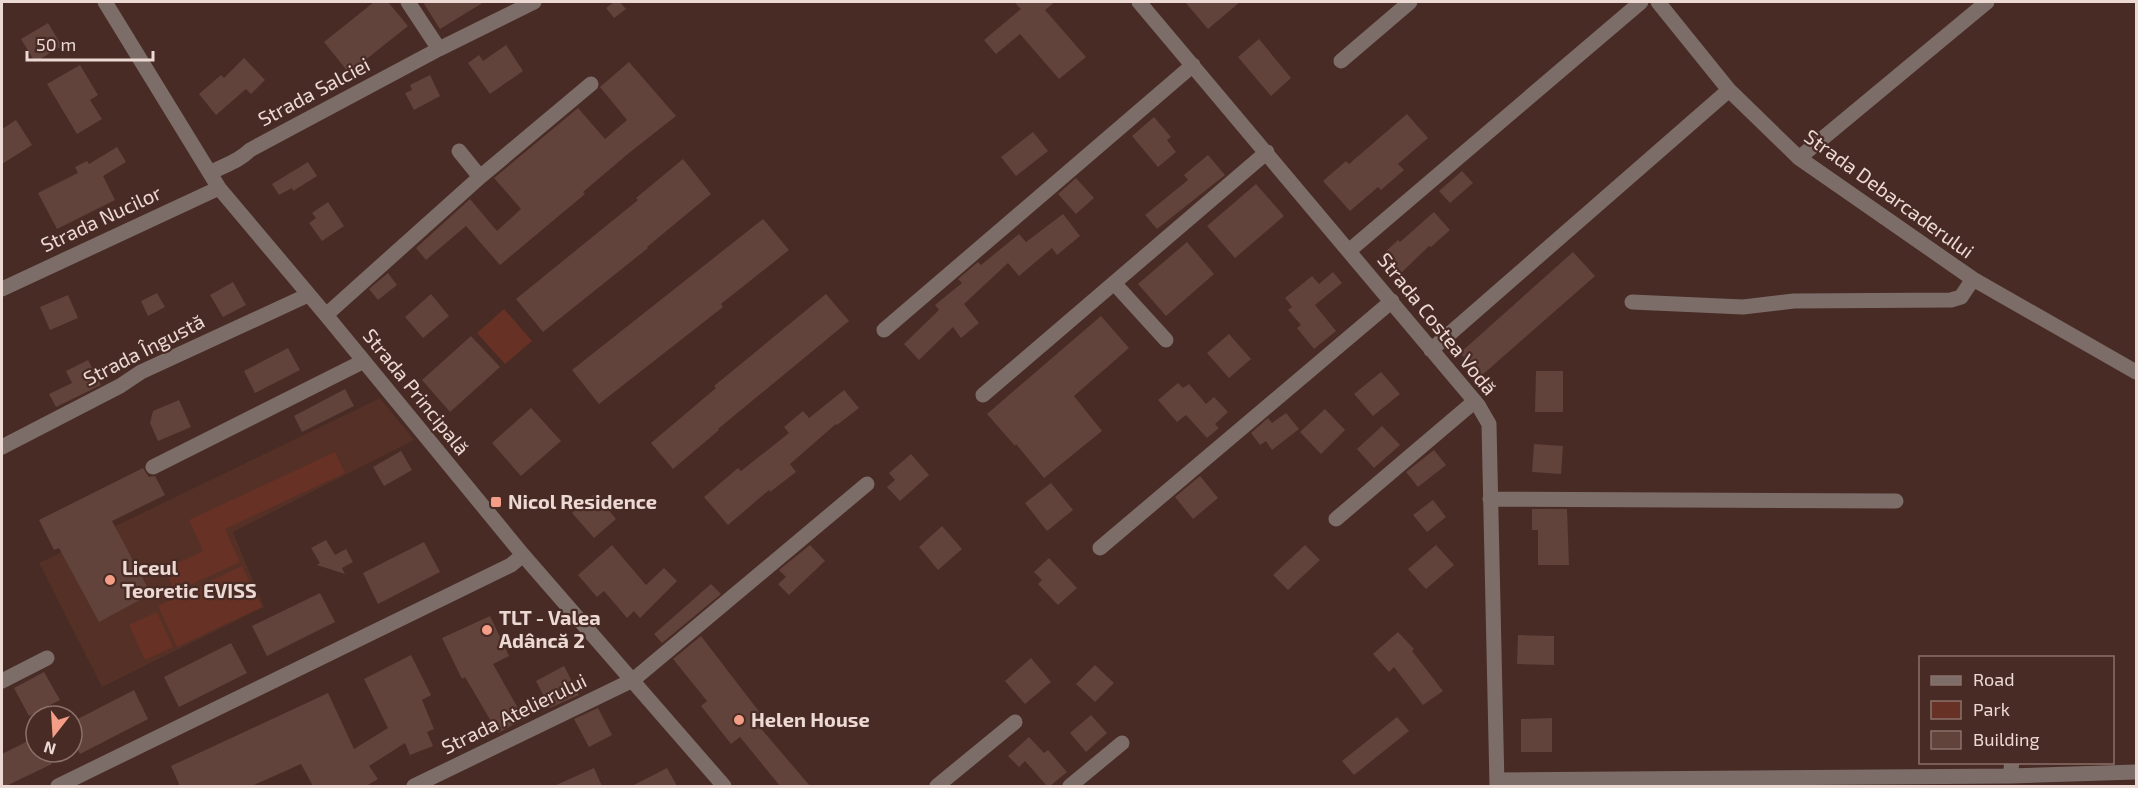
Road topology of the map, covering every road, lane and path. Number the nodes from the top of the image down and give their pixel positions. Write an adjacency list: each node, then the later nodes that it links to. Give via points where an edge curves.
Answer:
1 (105, 2): 17 (street, Strada Principală)
2 (408, 2): 9 (street)
3 (534, 2): 9 (street, Strada Salciei)
4 (1139, 2): 11 (street, Strada Costea Vodă)
5 (1410, 2): 10 (street)
6 (1641, 2): 20 (street)
7 (1658, 2): 13 (street, Strada Debarcaderului)
8 (1987, 2): 16 (street)
9 (439, 50): 17 (street, Strada Salciei)
10 (1341, 61)
11 (1193, 65): 15 (street, Strada Costea Vodă); 28 (street)
12 (591, 84): 18 (street)
13 (1729, 90): 16 (street, Strada Debarcaderului); 30 (street)
14 (459, 151): 18 (street)
15 (1267, 152): 20 (street, Strada Costea Vodă); 22 (street)
16 (1799, 158): 21 (street, Strada Debarcaderului)
17 (210, 173): 19 (street, Strada Principală)
18 (480, 177): 27 (street)
19 (219, 188): 23 (street, Strada Nucilor); 24 (street, Strada Principală)
20 (1350, 250): 25 (street, Strada Costea Vodă)
21 (1973, 279): 26 (street, via 1961,297 1951,300 1794,301 1743,307); 32 (street, Strada Debarcaderului)
22 (1114, 283): 29 (street); 33 (street)
23 (2, 289)
24 (308, 295): 27 (street, Strada Principală); 35 (street, Strada Îngustă, via 141,372)
25 (1392, 301): 30 (street, Strada Costea Vodă); 41 (street)
26 (1632, 302)
27 (326, 315): 31 (street, Strada Principală)
28 (884, 330)
29 (1166, 340)
30 (1431, 350): 34 (street, Strada Costea Vodă)
31 (364, 362): 36 (street); 42 (street, Strada Principală)
32 (2136, 372)
33 (983, 395)
34 (1475, 401): 38 (street, Strada Costea Vodă, via 1489,424); 40 (street)
35 (2, 447)
36 (153, 466)
37 (867, 484): 44 (street, Strada Atelierului)
38 (1490, 499): 39 (street); 50 (street, Strada Costea Vodă)
39 (1896, 501)
40 (1336, 519)
41 (1100, 548)
42 (523, 555): 44 (street, Strada Principală); 51 (street, via 511,565)
43 (47, 658): 45 (street)
44 (633, 680): 52 (street, Strada Atelierului); 53 (street, Strada Principală)
45 (2, 681)
46 (1015, 722): 54 (street)
47 (1122, 743): 55 (street)
48 (2011, 769): 49 (street); 50 (street)
49 (2136, 772)
50 (1497, 783)
51 (58, 786)
52 (414, 786)
53 (724, 786)
54 (937, 786)
55 (1070, 786)

